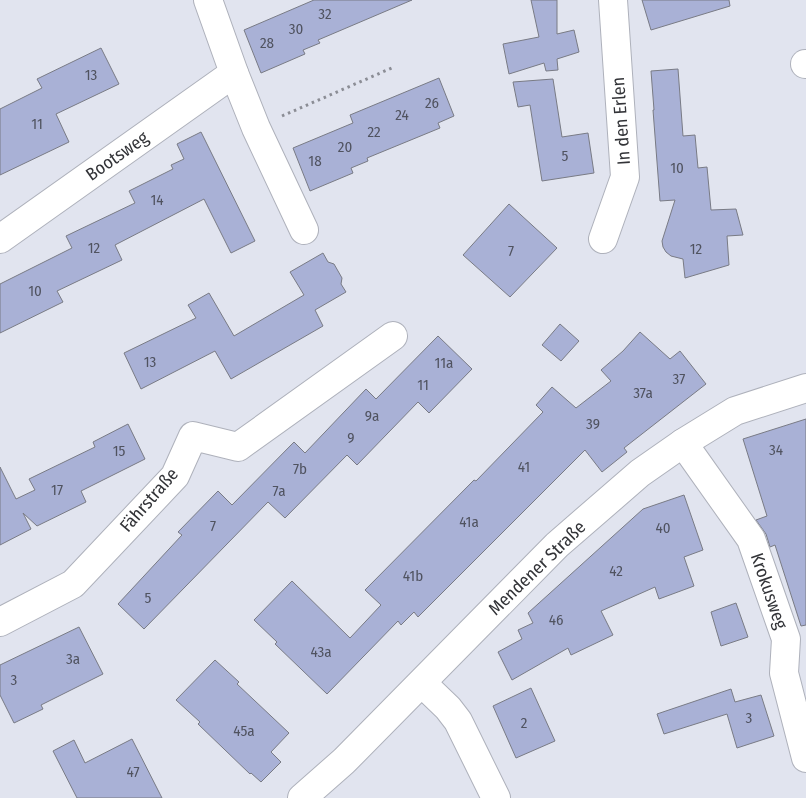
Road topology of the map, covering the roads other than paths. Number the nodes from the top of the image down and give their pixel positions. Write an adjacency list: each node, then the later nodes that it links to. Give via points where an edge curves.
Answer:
1 (208, 0): 3 (street)
2 (613, 0): 6 (street, In den Erlen, via 625,177)
3 (234, 73): 4 (street); 5 (street, Bootsweg)
4 (304, 230)
5 (0, 239)
6 (603, 239)
7 (392, 336): 10 (street, Fährstraße, via 238,446 193,436 174,476 73,584)
8 (806, 388): 9 (street, Mendener Straße, via 735,411)
9 (683, 443): 11 (street, Mendener Straße, via 640,473 557,545); 12 (street, Krokusweg, via 751,539 786,639 784,674)
10 (0, 622)
11 (422, 683): 13 (street, Mendener Straße); 14 (street, via 458,721)
12 (806, 758)
13 (302, 798)
14 (496, 798)

